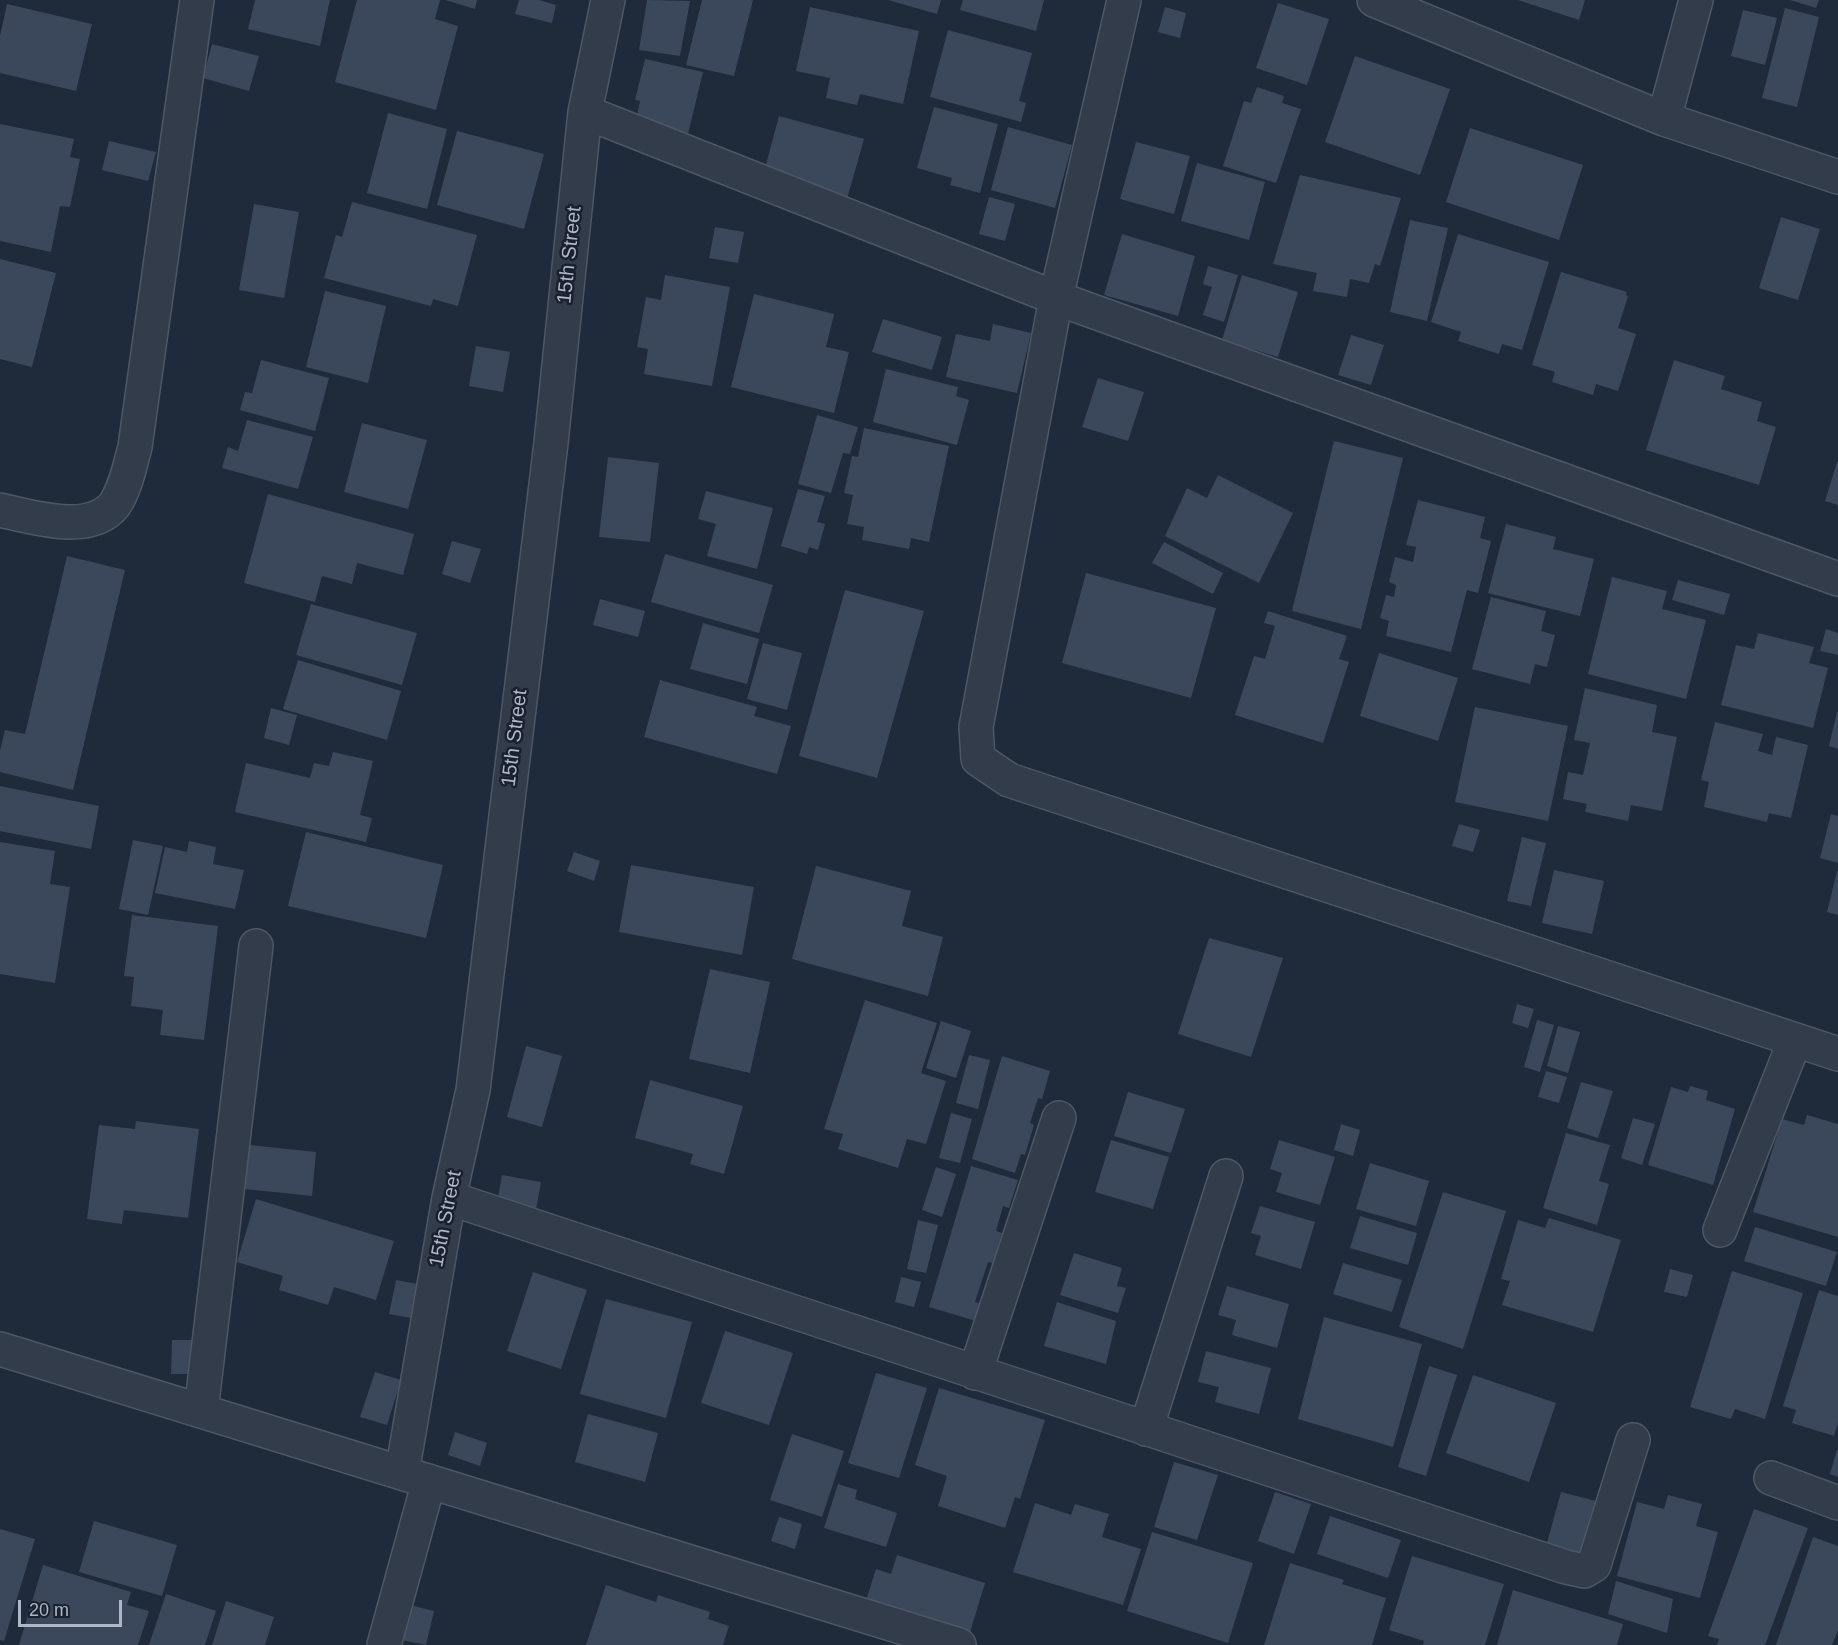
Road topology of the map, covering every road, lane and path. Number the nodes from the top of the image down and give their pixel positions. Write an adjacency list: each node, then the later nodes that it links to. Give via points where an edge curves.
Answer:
1 (197, 0): 10 (street, via 135,447 124,486 114,505 100,517 83,522 62,522)
2 (608, 0): 6 (street, 15th Street)
3 (1124, 0): 9 (street)
4 (1374, 0): 7 (street)
5 (1696, 0): 7 (street)
6 (585, 112): 9 (street); 17 (street, 15th Street, via 551,443 473,1090)
7 (1664, 119): 8 (street)
8 (1838, 177)
9 (1056, 298): 11 (street); 13 (street, via 976,727 978,759 1009,780)
10 (0, 510)
11 (1838, 579)
12 (256, 946): 21 (street)
13 (1795, 1040): 14 (street); 18 (street)
14 (1838, 1054)
15 (1059, 1118): 20 (street)
16 (1226, 1176): 22 (street)
17 (448, 1198): 20 (street); 24 (street, 15th Street)
18 (1720, 1230)
19 (0, 1349): 21 (street)
20 (975, 1373): 22 (street)
21 (201, 1411): 24 (street)
22 (1146, 1429): 23 (street, via 1584,1571 1594,1565)
23 (1633, 1440)
24 (416, 1477): 27 (street, 15th Street); 28 (street)
25 (1771, 1478): 26 (street)
26 (1838, 1503)
27 (384, 1645)
28 (959, 1645)

